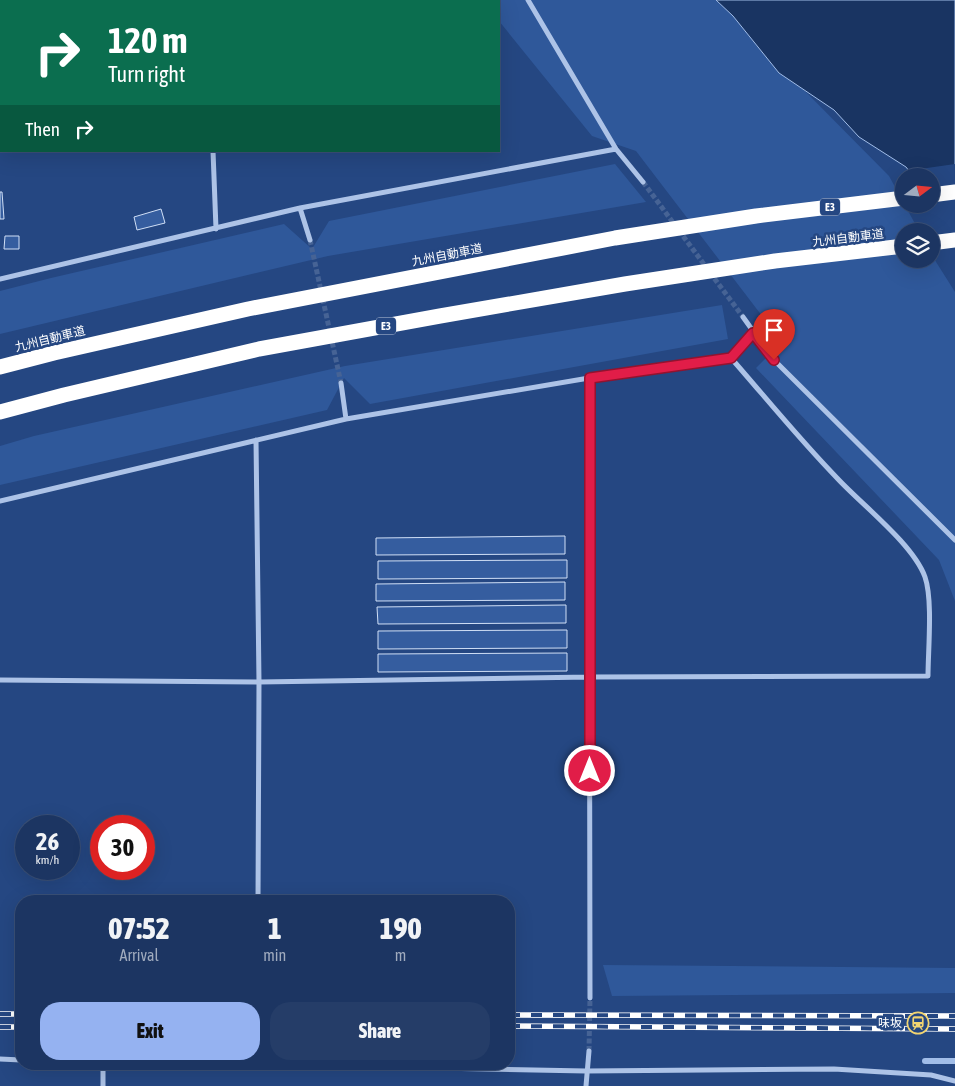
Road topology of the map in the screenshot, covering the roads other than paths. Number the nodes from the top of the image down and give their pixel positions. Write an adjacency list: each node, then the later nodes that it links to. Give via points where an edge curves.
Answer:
1 (528, 0): 2 (street)
2 (616, 149): 4 (street); 8 (street)
3 (214, 152): 9 (street)
4 (643, 182)
5 (955, 192): 6 (highway)
6 (940, 194)
7 (895, 199): 18 (highway, 九州自動車道 / E3, via 615,238 248,308)
8 (300, 208): 9 (street); 10 (street)
9 (216, 229): 14 (street)
10 (310, 240)
11 (955, 240): 12 (highway)
12 (940, 242)
13 (895, 247): 21 (highway, 九州自動車道 / E3, via 616,285 259,349)
14 (0, 279)
15 (742, 317): 16 (street)
16 (753, 333): 17 (street); 25 (street, via 774,360)
17 (731, 358): 19 (street); 26 (street, via 836,478 916,559 925,578 929,598 928,676)
18 (0, 367)
19 (590, 378): 22 (street); 26 (street)
20 (341, 383): 22 (street)
21 (0, 412)
22 (346, 419): 23 (street)
23 (256, 440): 24 (street); 28 (street)
24 (0, 500)
25 (955, 540)
26 (590, 676): 28 (street); 30 (street)
27 (0, 680): 28 (street)
28 (259, 682): 29 (street)
29 (258, 895)
30 (590, 998)
31 (590, 1051): 36 (street)
32 (0, 1059): 33 (street)
33 (15, 1060)
34 (103, 1070): 38 (street)
35 (503, 1070): 36 (street)
36 (586, 1072): 37 (street, via 834,1069 931,1075); 39 (street)
37 (955, 1081)
38 (103, 1086)
39 (586, 1086)

